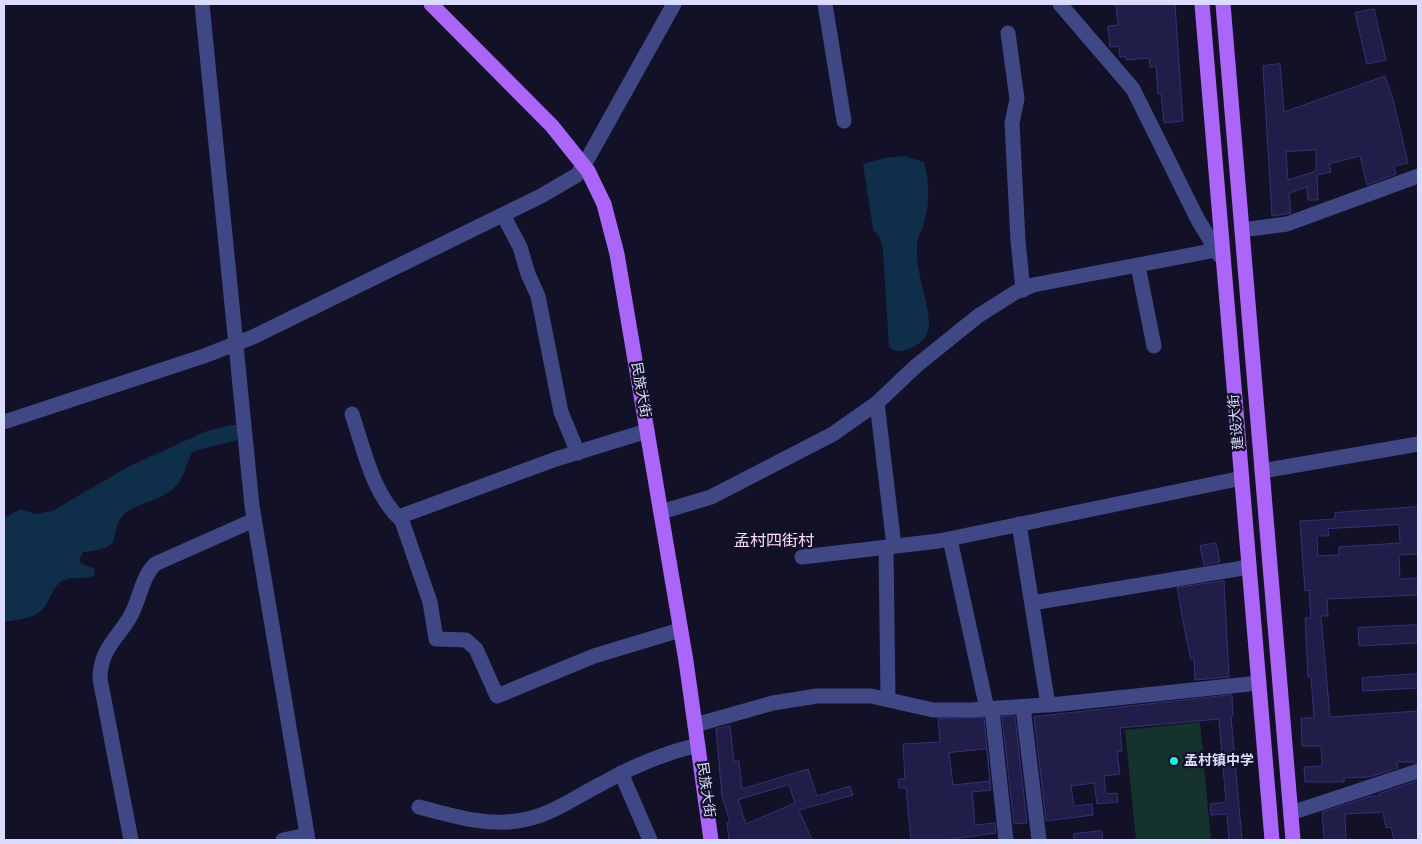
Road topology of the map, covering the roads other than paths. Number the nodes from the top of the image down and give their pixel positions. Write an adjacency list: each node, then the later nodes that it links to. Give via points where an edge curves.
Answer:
1 (202, 4): 17 (street)
2 (431, 4): 10 (main road, 民族大街, via 552,126)
3 (674, 4): 10 (street)
4 (825, 4): 9 (street)
5 (1060, 4): 14 (street, via 1132,89 1198,220)
6 (1202, 4): 14 (main road, 建设大街)
7 (1223, 4): 13 (main road, 建设大街)
8 (1008, 33): 16 (street, via 1017,99 1012,122)
9 (844, 121)
10 (583, 166): 12 (street, via 576,175); 22 (main road, 民族大街, via 604,204 611,228)
11 (1418, 176): 13 (street, via 1287,224)
12 (503, 215): 17 (street); 24 (street, via 520,247 538,296 561,412)
13 (1242, 230): 25 (main road, 建设大街)
14 (1220, 256): 15 (street); 26 (main road, 建设大街)
15 (1138, 266): 16 (street, via 1034,285); 18 (street)
16 (1023, 290): 19 (street, via 978,316 916,366)
17 (235, 344): 21 (street); 28 (street)
18 (1154, 346)
19 (877, 404): 27 (street, via 832,434 742,482 711,497); 32 (street)
20 (352, 414): 29 (street, via 383,499)
21 (4, 422)
22 (647, 431): 24 (street); 27 (main road, 民族大街)
23 (1418, 444): 25 (street)
24 (578, 453): 29 (street, via 404,516)
25 (1262, 471): 47 (main road, 建设大街)
26 (1242, 478): 30 (street); 34 (main road, 建设大街)
27 (661, 512): 36 (main road, 民族大街)
28 (254, 520): 48 (street); 49 (street, via 155,564 149,570 130,617 114,636 100,665)
29 (402, 521): 36 (street, via 430,602 436,640 466,640 476,649 498,696 594,656)
30 (1019, 524): 31 (street); 35 (street)
31 (950, 538): 32 (street); 41 (street)
32 (890, 547): 33 (street); 38 (street)
33 (802, 557)
34 (1249, 567): 35 (street); 37 (main road, 建设大街)
35 (1032, 603): 39 (street)
36 (680, 630): 42 (main road, 民族大街)
37 (1259, 684): 39 (street); 55 (main road, 建设大街)
38 (888, 700): 41 (street, via 933,710); 42 (street, via 871,696 796,699)
39 (1048, 705): 40 (street)
40 (1023, 707): 41 (street); 54 (street)
41 (990, 709): 53 (street)
42 (695, 725): 43 (main road, 民族大街)
43 (698, 745): 45 (street, via 676,750); 52 (main road, 民族大街)
44 (1418, 771): 47 (street)
45 (621, 773): 46 (street, via 552,813 515,822 472,820); 51 (street)
46 (419, 807)
47 (1291, 812): 56 (main road, 建设大街)
48 (307, 838): 50 (street)
49 (131, 840)
50 (283, 840)
51 (650, 840)
52 (712, 840)
53 (1006, 840)
54 (1039, 840)
55 (1272, 840)
56 (1293, 840)

